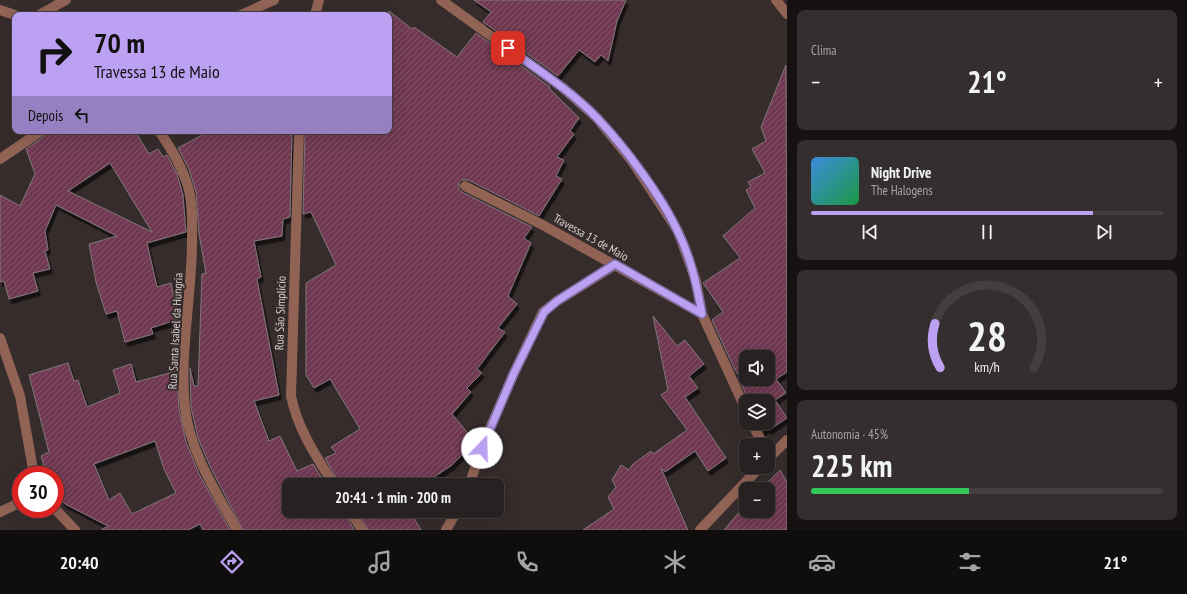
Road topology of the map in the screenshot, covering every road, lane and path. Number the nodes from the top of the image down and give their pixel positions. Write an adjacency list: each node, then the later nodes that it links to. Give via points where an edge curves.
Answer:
1 (66, 0): 7 (street)
2 (274, 0): 8 (street)
3 (319, 0): 9 (street)
4 (441, 0): 18 (street, via 562,87 597,118 632,161 678,231 696,281)
5 (776, 0): 11 (street)
6 (0, 10): 10 (street)
7 (44, 12)
8 (248, 12)
9 (315, 12)
10 (12, 14)
11 (787, 14)
12 (37, 134): 15 (street)
13 (160, 134): 33 (street, Rua Santa Isabel da Hungria, via 181,167 188,188 192,220 183,380 185,408 192,440)
14 (299, 134): 25 (street, Rua São Simplício, via 291,396 304,437)
15 (0, 159)
16 (465, 186): 17 (street, Travessa 13 de Maio)
17 (615, 264): 18 (street, Travessa 13 de Maio); 26 (street, via 544,312 514,373)
18 (702, 314): 20 (street)
19 (0, 338): 23 (street, via 20,396)
20 (739, 395)
21 (787, 440): 22 (street)
22 (775, 451)
23 (32, 466)
24 (753, 474): 36 (street)
25 (330, 478)
26 (472, 478)
27 (12, 506): 28 (street)
28 (0, 512)
29 (64, 518): 32 (street)
30 (354, 518): 34 (street)
31 (453, 518): 35 (street)
32 (75, 530)
33 (237, 530)
34 (362, 530)
35 (446, 530)
36 (700, 530)

